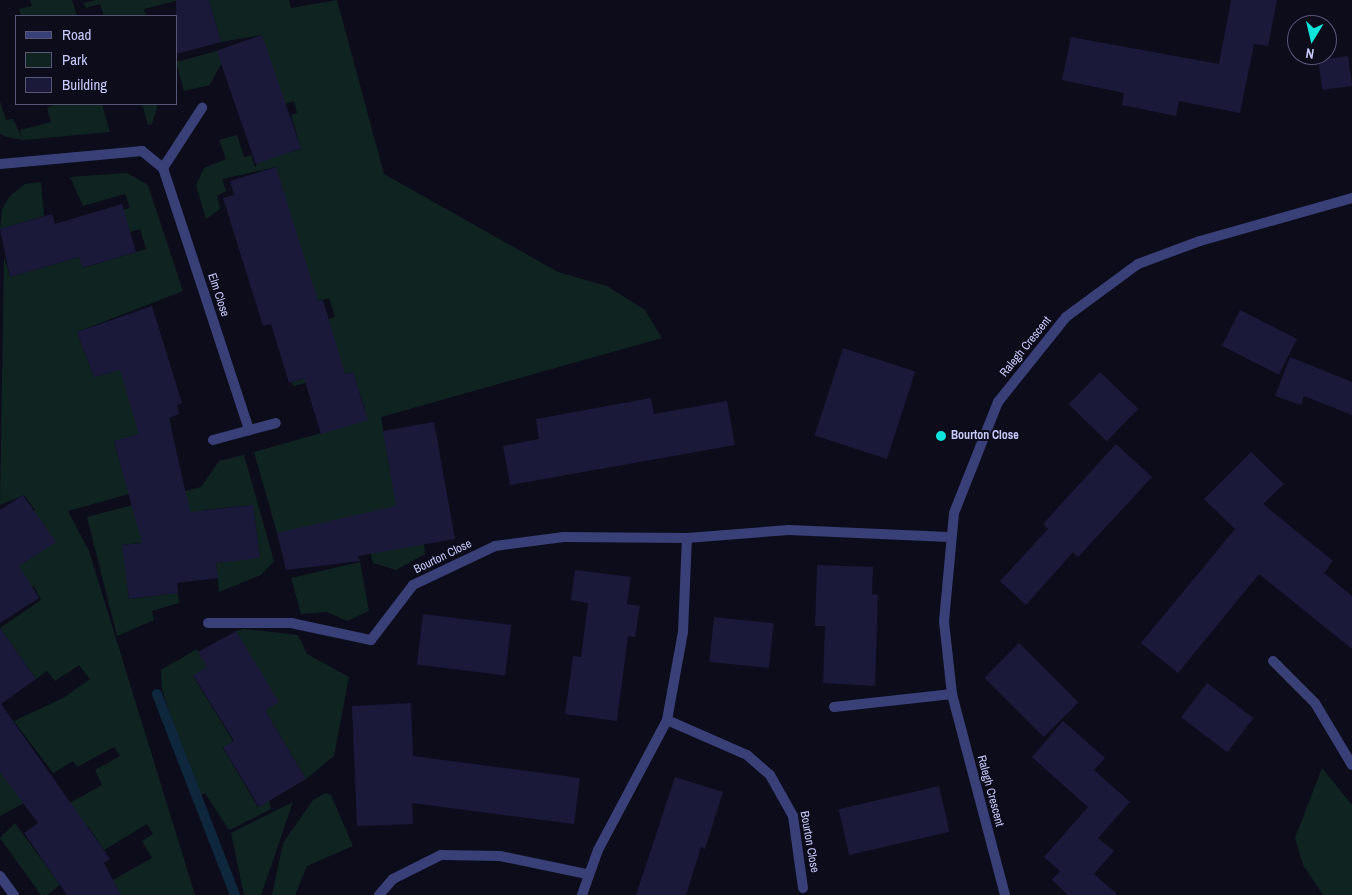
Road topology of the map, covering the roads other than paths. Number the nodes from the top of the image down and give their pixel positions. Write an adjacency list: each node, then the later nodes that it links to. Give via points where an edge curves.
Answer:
1 (202, 108): 3 (street)
2 (0, 164): 3 (street, via 142,151)
3 (163, 168): 6 (street, Elm Close)
4 (1352, 198): 8 (street, Ralegh Crescent, via 1200,241 1138,264 1066,317 998,402 964,479)
5 (276, 423): 6 (street)
6 (249, 430): 7 (street)
7 (214, 440)
8 (949, 537): 9 (street, Bourton Close, via 789,530); 12 (street, Ralegh Crescent, via 944,621)
9 (687, 538): 10 (street, Bourton Close, via 563,537 495,546 413,586 371,640 292,623); 14 (street, via 684,632)
10 (208, 623)
11 (1273, 662): 15 (street, via 1314,703)
12 (952, 694): 13 (street); 22 (street, Ralegh Crescent)
13 (834, 707)
14 (667, 720): 16 (street); 18 (street, Bourton Close, via 747,755 770,776 793,816)
15 (1352, 765)
16 (587, 874): 20 (street, via 500,856 441,855 393,879); 21 (street)
17 (1, 880): 19 (street)
18 (803, 888)
19 (14, 895)
20 (379, 895)
21 (582, 895)
22 (1005, 895)

